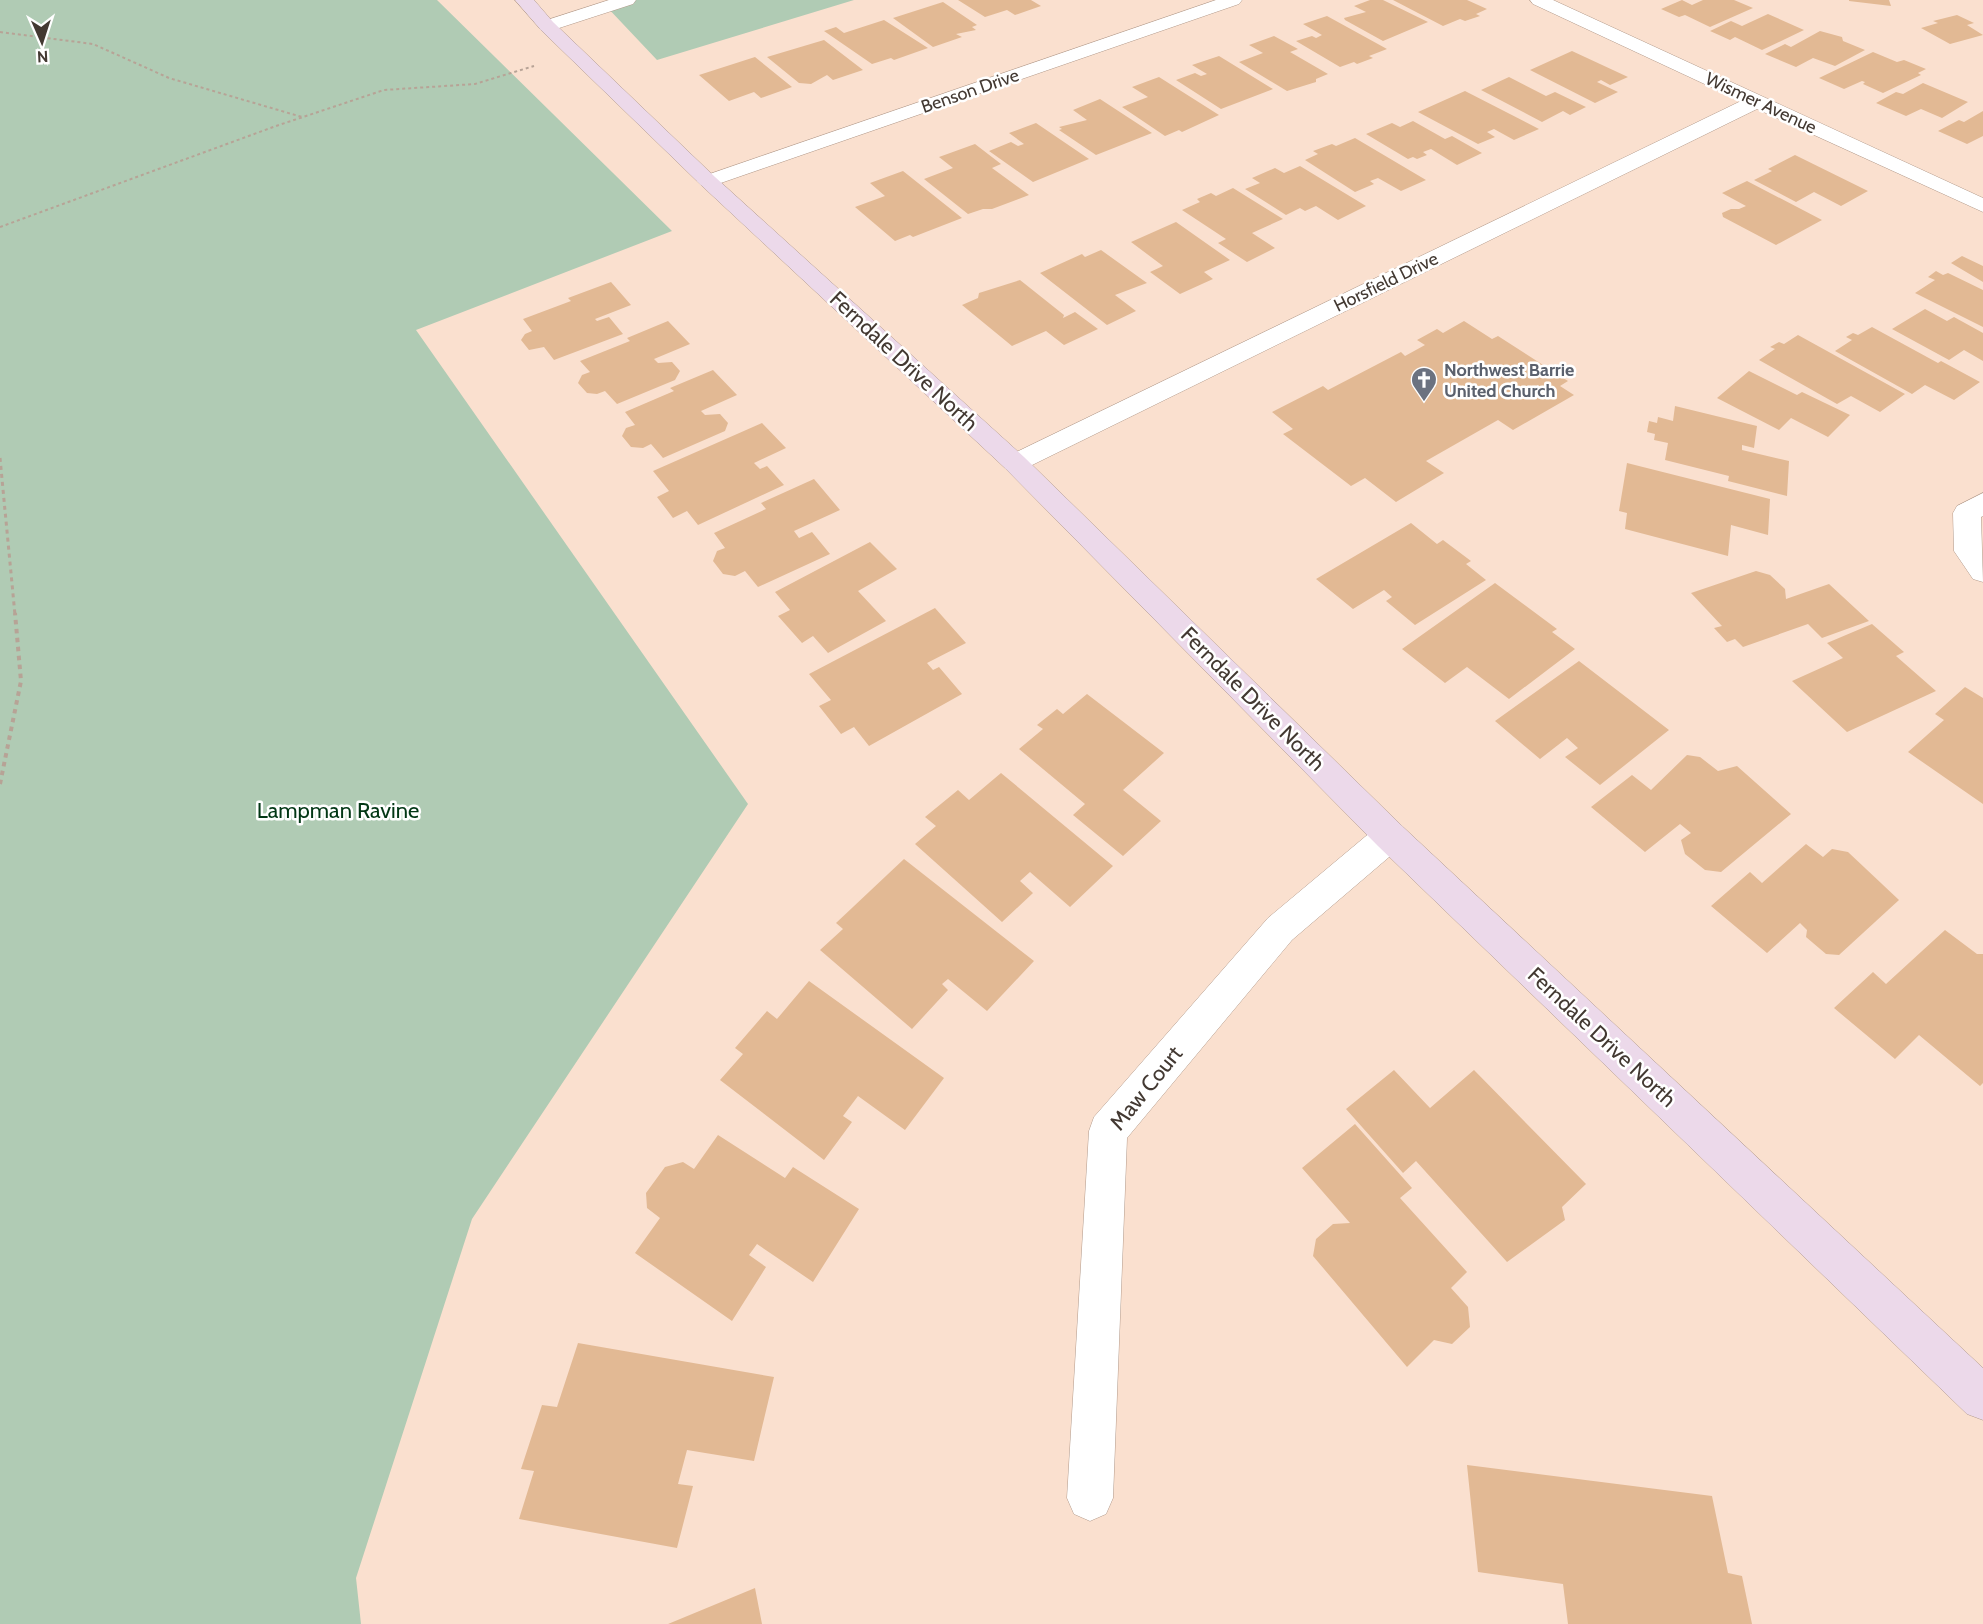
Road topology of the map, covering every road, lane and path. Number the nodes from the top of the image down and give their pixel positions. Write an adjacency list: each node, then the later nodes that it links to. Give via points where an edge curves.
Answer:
1 (524, 0): 5 (main road, Ferndale Drive North)
2 (627, 0): 5 (street)
3 (1233, 0): 10 (street, Benson Drive)
4 (1539, 0): 8 (street, Wismer Avenue)
5 (547, 26): 7 (main road, Ferndale Drive North)
6 (0, 32): 9 (path, via 93,44 169,78)
7 (576, 53): 9 (path, via 475,84 384,90); 10 (main road, Ferndale Drive North)
8 (1757, 101): 11 (street, Wismer Avenue); 14 (street, Horsfield Drive)
9 (303, 117): 12 (path)
10 (708, 181): 14 (main road, Ferndale Drive North)
11 (1983, 206)
12 (0, 227)
13 (0, 458): 17 (path, via 21,681)
14 (1015, 463): 18 (main road, Ferndale Drive North)
15 (1983, 503): 16 (street, via 1967,513 1968,551)
16 (1983, 572)
17 (0, 784)
18 (1390, 836): 19 (main road, Ferndale Drive North); 20 (street, Maw Court, via 1280,928 1108,1131)
19 (1983, 1398)
20 (1090, 1498)

